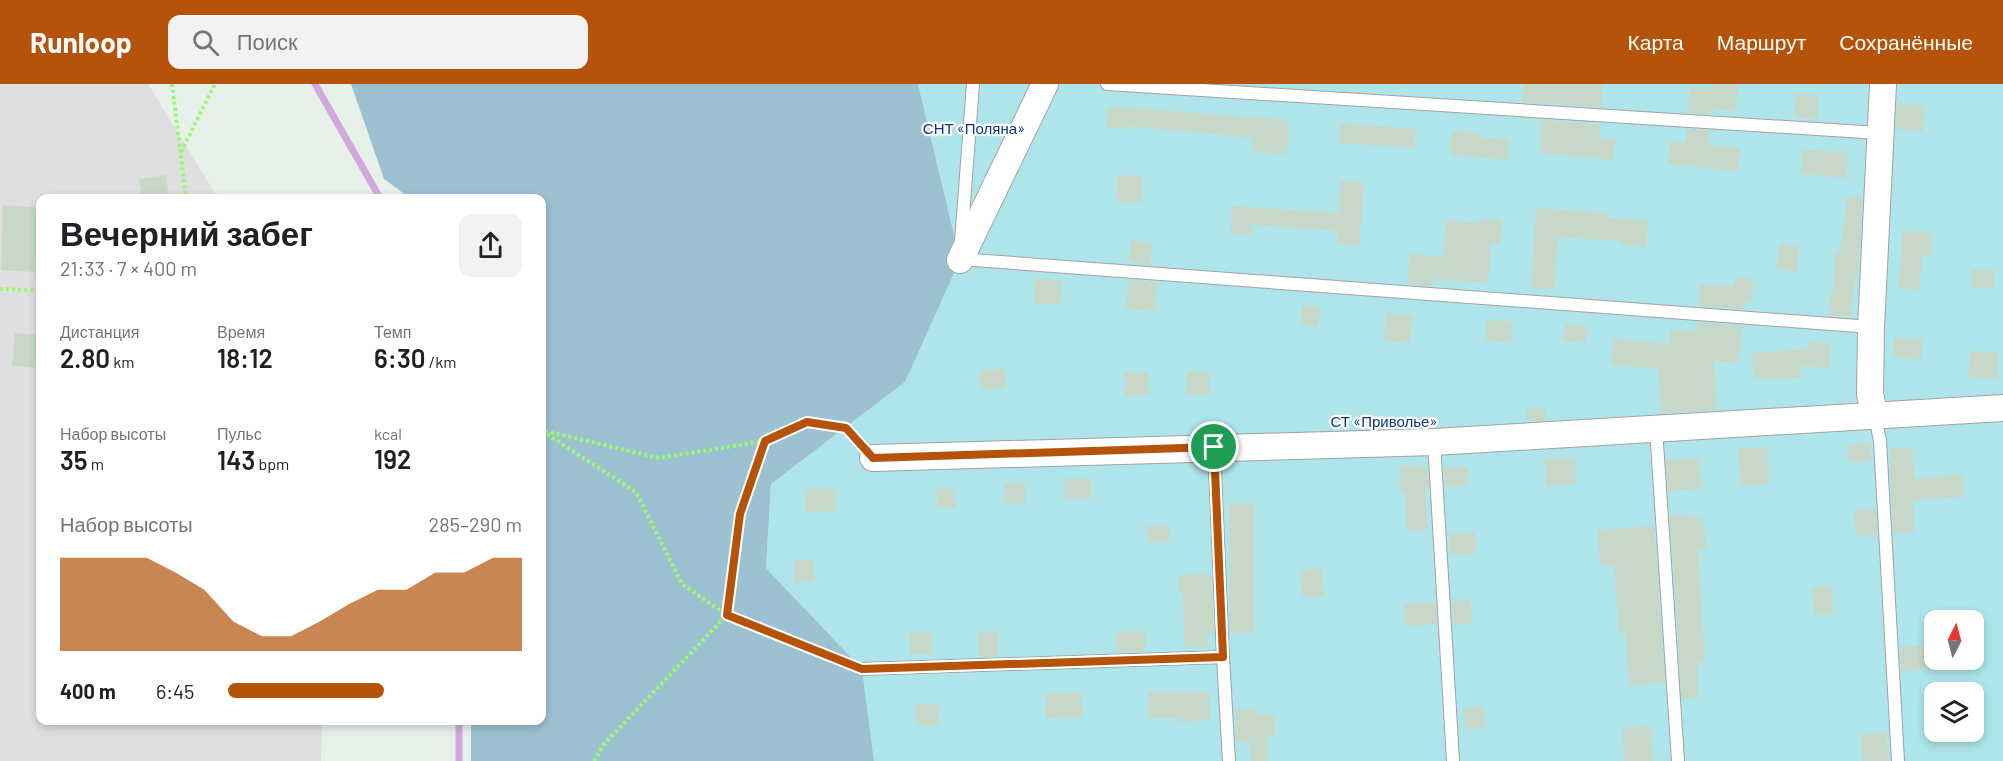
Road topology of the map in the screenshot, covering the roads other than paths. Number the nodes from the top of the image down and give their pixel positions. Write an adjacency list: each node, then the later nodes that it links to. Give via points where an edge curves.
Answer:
1 (973, 84): 6 (lane)
2 (1045, 84): 6 (street)
3 (1107, 84): 5 (lane)
4 (1883, 84): 5 (street)
5 (1879, 133): 7 (street)
6 (960, 260): 7 (lane)
7 (1871, 327): 9 (street, via 1870,394)
8 (2003, 408): 9 (street)
9 (1875, 416): 10 (street); 19 (lane, via 1880,441)
10 (1656, 428): 11 (street); 18 (lane)
11 (1434, 442): 12 (street); 17 (lane)
12 (1214, 447): 13 (street); 14 (lane)
13 (873, 458)
14 (1223, 657): 15 (lane); 16 (lane)
15 (862, 669)
16 (1229, 761)
17 (1453, 761)
18 (1678, 761)
19 (1898, 761)

